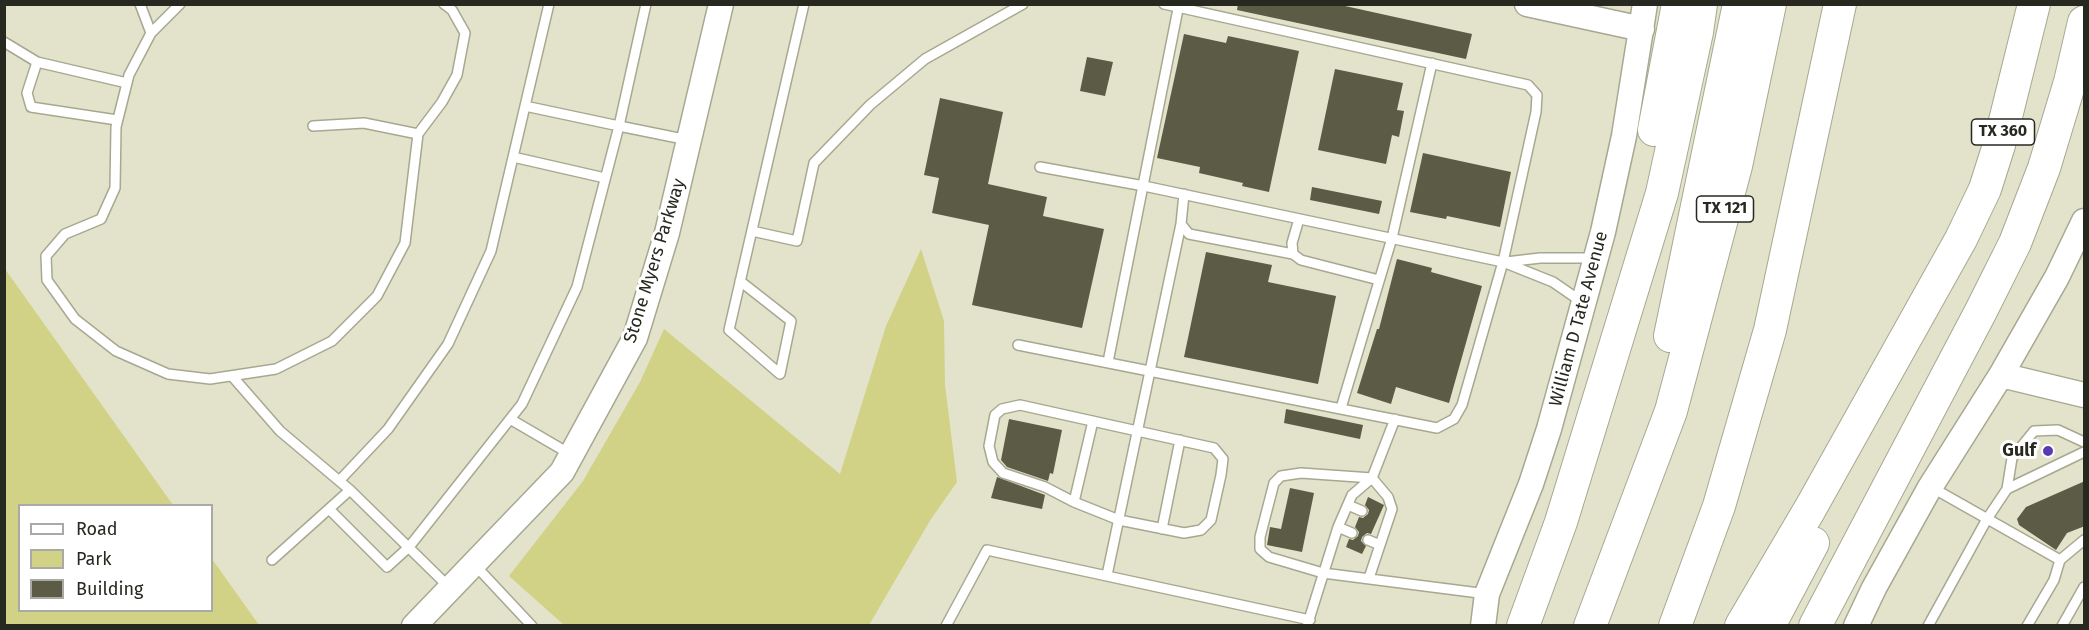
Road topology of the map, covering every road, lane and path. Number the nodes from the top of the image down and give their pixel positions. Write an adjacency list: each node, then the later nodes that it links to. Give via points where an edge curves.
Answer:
1 (140, 4): 21 (lane)
2 (180, 4): 21 (lane)
3 (444, 4): 30 (lane, via 465,33 457,75)
4 (549, 4): 26 (lane)
5 (646, 4): 29 (lane)
6 (720, 4): 31 (main road, Stone Myers Parkway)
7 (804, 4): 40 (lane)
8 (1023, 4): 40 (lane, via 925,59 870,105 814,163 797,241)
9 (1164, 4): 18 (lane)
10 (1527, 4): 20 (main road)
11 (1646, 4): 20 (main road, William D Tate Avenue)
12 (1678, 4): 48 (highway, via 1626,276)
13 (1701, 4): 48 (highway, via 1662,193)
14 (1739, 4): 57 (highway, via 1663,370)
15 (1770, 4): 57 (highway, TX 121, via 1736,166)
16 (1840, 4): 102 (highway, via 1770,330 1719,506)
17 (2034, 4): 42 (highway, TX 360, via 2000,145 1985,189)
18 (1178, 6): 24 (lane); 35 (lane)
19 (2085, 22): 105 (highway, via 2044,168 2014,243)
20 (1642, 29): 44 (main road, William D Tate Avenue, via 1624,136)
21 (151, 33): 25 (lane)
22 (4, 42): 23 (lane)
23 (37, 62): 25 (lane); 27 (lane, via 27,93 31,107)
24 (1432, 63): 41 (lane); 45 (lane, via 1528,85 1537,95)
25 (127, 83): 27 (lane)
26 (525, 106): 29 (lane); 32 (lane)
27 (117, 120): 54 (lane, via 115,188 101,219 65,234 46,256 47,280 75,319 116,351 168,374 210,379)
28 (313, 126): 30 (lane, via 364,123)
29 (619, 126): 31 (lane); 34 (lane)
30 (417, 134): 54 (lane, via 405,243 377,296 332,341 276,369)
31 (689, 140): 65 (main road, Stone Myers Parkway, via 636,338)
32 (513, 158): 34 (lane); 67 (lane, via 491,251 448,344 388,429)
33 (1040, 167): 35 (lane)
34 (605, 178): 58 (lane, via 577,287 522,404)
35 (1144, 186): 36 (lane); 51 (lane)
36 (1184, 194): 37 (lane); 39 (lane)
37 (1299, 219): 41 (lane); 43 (lane)
38 (2085, 221): 53 (main road)
39 (1181, 224): 43 (lane, via 1189,234); 52 (lane)
40 (752, 231): 47 (lane)
41 (1392, 238): 45 (lane); 46 (lane)
42 (1961, 239): 103 (highway); 104 (highway, via 1958,274)
43 (1293, 254): 46 (lane, via 1301,260)
44 (1596, 258): 45 (lane); 49 (main road, William D Tate Avenue)
45 (1503, 262): 49 (lane, via 1554,282); 59 (lane, via 1462,405 1454,419 1437,428)
46 (1379, 280): 56 (lane)
47 (740, 281): 47 (lane, via 729,330 780,374 791,321)
48 (1630, 293): 100 (highway, via 1564,512)
49 (1584, 304): 94 (main road, William D Tate Avenue, via 1531,484)
50 (1018, 345): 51 (lane)
51 (1108, 362): 52 (lane)
52 (1150, 369): 56 (lane); 61 (lane)
53 (2001, 375): 55 (main road); 68 (main road)
54 (232, 376): 67 (lane, via 280,430)
55 (2085, 395)
56 (1341, 408): 59 (lane)
57 (1671, 411): 101 (highway, TX 121)
58 (510, 419): 65 (lane); 85 (lane)
59 (1395, 419): 66 (lane)
60 (1093, 421): 61 (lane); 71 (lane); 71 (lane, via 1020,405 1002,409 996,416 989,446 993,462 1003,473)
61 (1138, 430): 62 (lane); 77 (lane)
62 (1180, 440): 80 (lane); 80 (lane, via 1214,448 1223,459 1221,475 1211,520 1201,530 1184,533)
63 (2085, 442): 69 (lane, via 2058,430 2034,431 2012,458)
64 (2085, 452): 69 (lane)
65 (572, 455): 88 (main road, Stone Myers Parkway, via 562,472)
66 (1372, 478): 72 (lane, via 1352,495); 78 (lane, via 1389,497 1392,509); 89 (lane, via 1300,473 1281,476 1274,483 1260,549 1269,557)
67 (340, 480): 70 (lane)
68 (1930, 487): 76 (lane); 106 (main road)
69 (2007, 489): 76 (lane)
70 (350, 490): 73 (lane); 85 (lane)
71 (1074, 502): 77 (lane)
72 (1348, 505): 74 (lane); 79 (lane)
73 (329, 509): 85 (lane, via 387,567); 86 (lane)
74 (1362, 511)
75 (1378, 518): 78 (lane)
76 (1987, 519): 87 (lane); 107 (lane)
77 (1119, 520): 80 (lane); 90 (lane)
78 (1388, 522): 84 (lane)
79 (1338, 527): 81 (lane); 89 (lane)
80 (1162, 529)
81 (1352, 533)
82 (1368, 540): 84 (lane)
83 (2085, 540): 87 (lane)
84 (1380, 545): 91 (lane)
85 (409, 547): 93 (lane)
86 (272, 560)
87 (2060, 560): 108 (lane, via 2054,580)
88 (474, 564): 93 (main road, Stone Myers Parkway); 97 (lane)
89 (1323, 573): 91 (lane); 95 (lane)
90 (1107, 575): 95 (lane); 98 (lane, via 987,550)
91 (1369, 578): 94 (lane)
92 (2085, 587): 109 (lane)
93 (451, 588): 96 (main road, Stone Myers Parkway)
94 (1487, 594): 99 (main road, William D Tate Avenue)
95 (1308, 623)
96 (414, 626)
97 (532, 626)
98 (946, 626)
99 (1483, 626)
100 (1523, 626)
101 (1590, 626)
102 (1675, 626)
103 (1741, 626)
104 (1769, 626)
105 (1815, 626)
106 (1856, 626)
107 (1928, 626)
108 (2027, 626)
109 (2062, 626)

